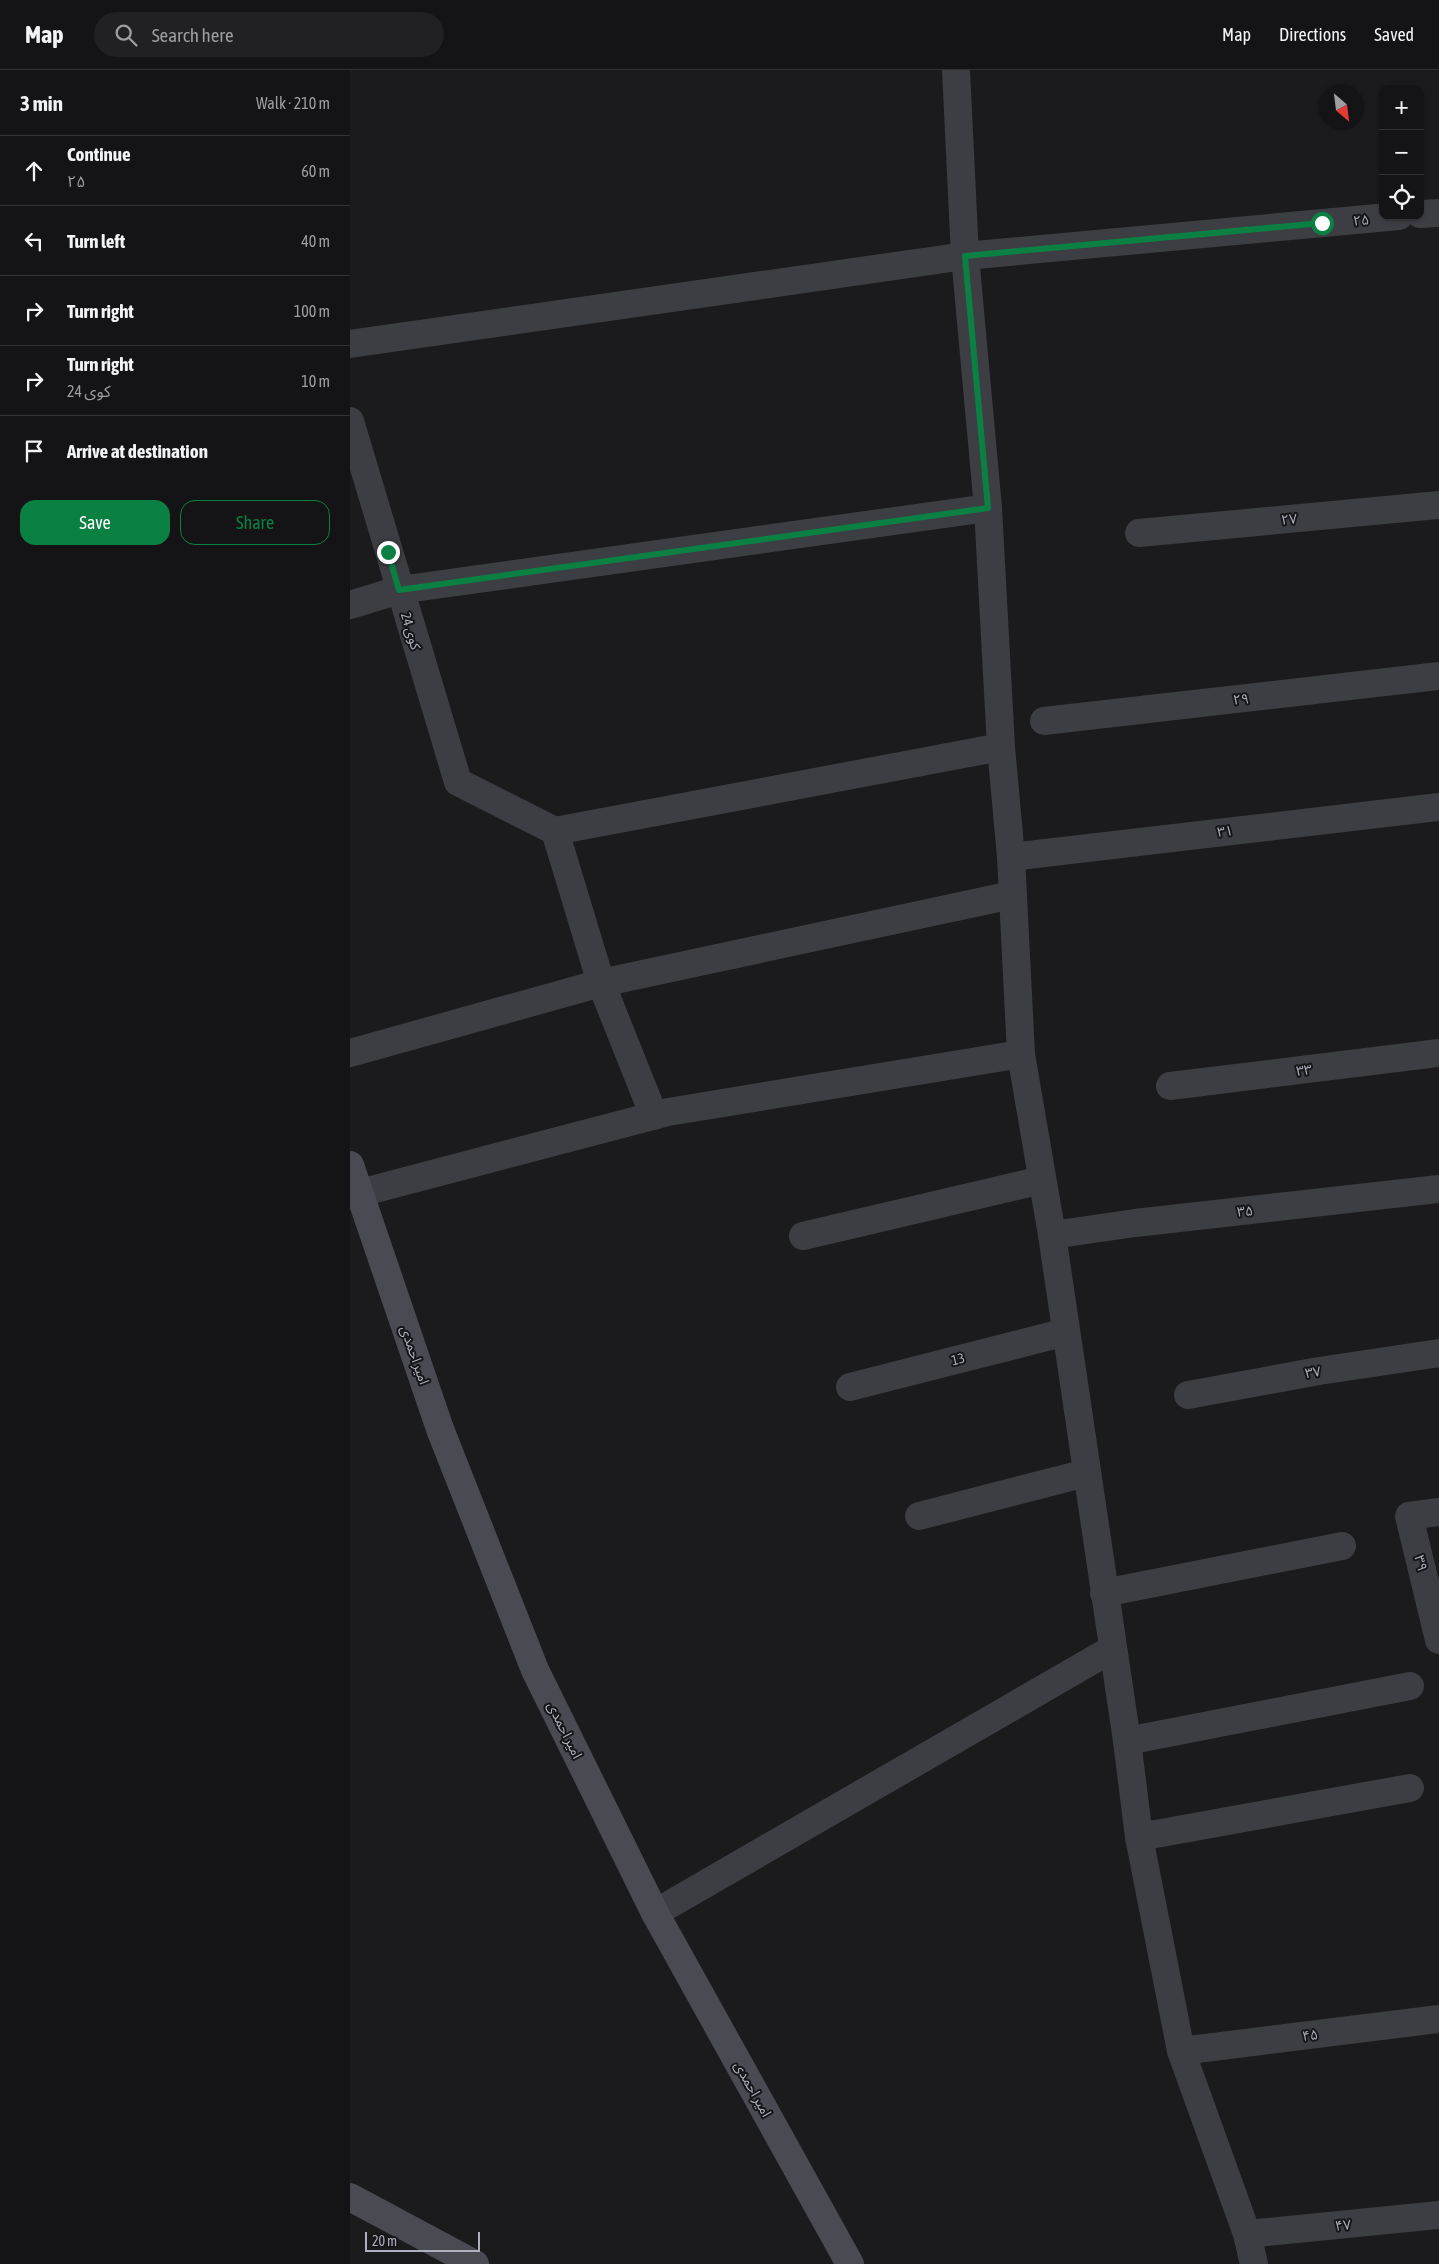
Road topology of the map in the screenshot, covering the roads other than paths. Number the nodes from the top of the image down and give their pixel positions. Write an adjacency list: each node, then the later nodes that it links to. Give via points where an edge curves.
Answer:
1 (956, 70): 5 (street)
2 (1439, 213): 3 (street)
3 (1424, 214)
4 (1379, 218): 5 (street, ۲۵)
5 (965, 256): 6 (street, ۲۵); 9 (street)
6 (350, 344)
7 (350, 421): 11 (street, کوی 24)
8 (1439, 505): 10 (street, ۲۷)
9 (988, 508): 11 (street); 15 (street)
10 (1139, 533)
11 (399, 590): 12 (street); 17 (street, کوی 24, via 458,782)
12 (350, 605)
13 (1439, 676): 14 (street, ۲۹)
14 (1044, 721)
15 (1001, 747): 17 (street); 18 (street)
16 (1439, 807): 18 (street, ۳۱)
17 (555, 831): 20 (street)
18 (1012, 857): 19 (street)
19 (1012, 896): 20 (street); 23 (street)
20 (601, 983): 21 (street); 25 (street)
21 (350, 1053)
22 (1439, 1053): 24 (street, ۳۳)
23 (1021, 1054): 25 (street); 27 (street)
24 (1170, 1086)
25 (654, 1116): 29 (street)
26 (350, 1165): 29 (main road, امیر احمدی)
27 (1042, 1180): 30 (street); 31 (street)
28 (1439, 1189): 30 (street, ۳۵)
29 (360, 1193): 47 (main road, امیر احمدی, via 440,1429 535,1670)
30 (1052, 1234): 32 (street)
31 (803, 1236)
32 (1066, 1332): 34 (street, 13); 36 (street)
33 (1439, 1354): 35 (street, ۳۷, via 1319,1371)
34 (850, 1386)
35 (1188, 1395)
36 (1086, 1473): 38 (street); 40 (street)
37 (1439, 1512): 41 (street, ۳۹, via 1409,1516)
38 (918, 1516)
39 (1342, 1546): 40 (street)
40 (1104, 1594): 42 (street)
41 (1439, 1640)
42 (1112, 1649): 44 (street); 47 (street)
43 (1410, 1686): 44 (street)
44 (1127, 1741): 46 (street)
45 (1410, 1788): 46 (street)
46 (1139, 1837): 49 (street)
47 (655, 1913): 54 (main road, امیر احمدی)
48 (1439, 2018): 49 (street, ۴۵)
49 (1181, 2051): 52 (street)
50 (350, 2197): 53 (main road)
51 (1439, 2215): 52 (street, ۴۷)
52 (1247, 2234): 55 (street)
53 (475, 2264)
54 (850, 2264)
55 (1254, 2264)

